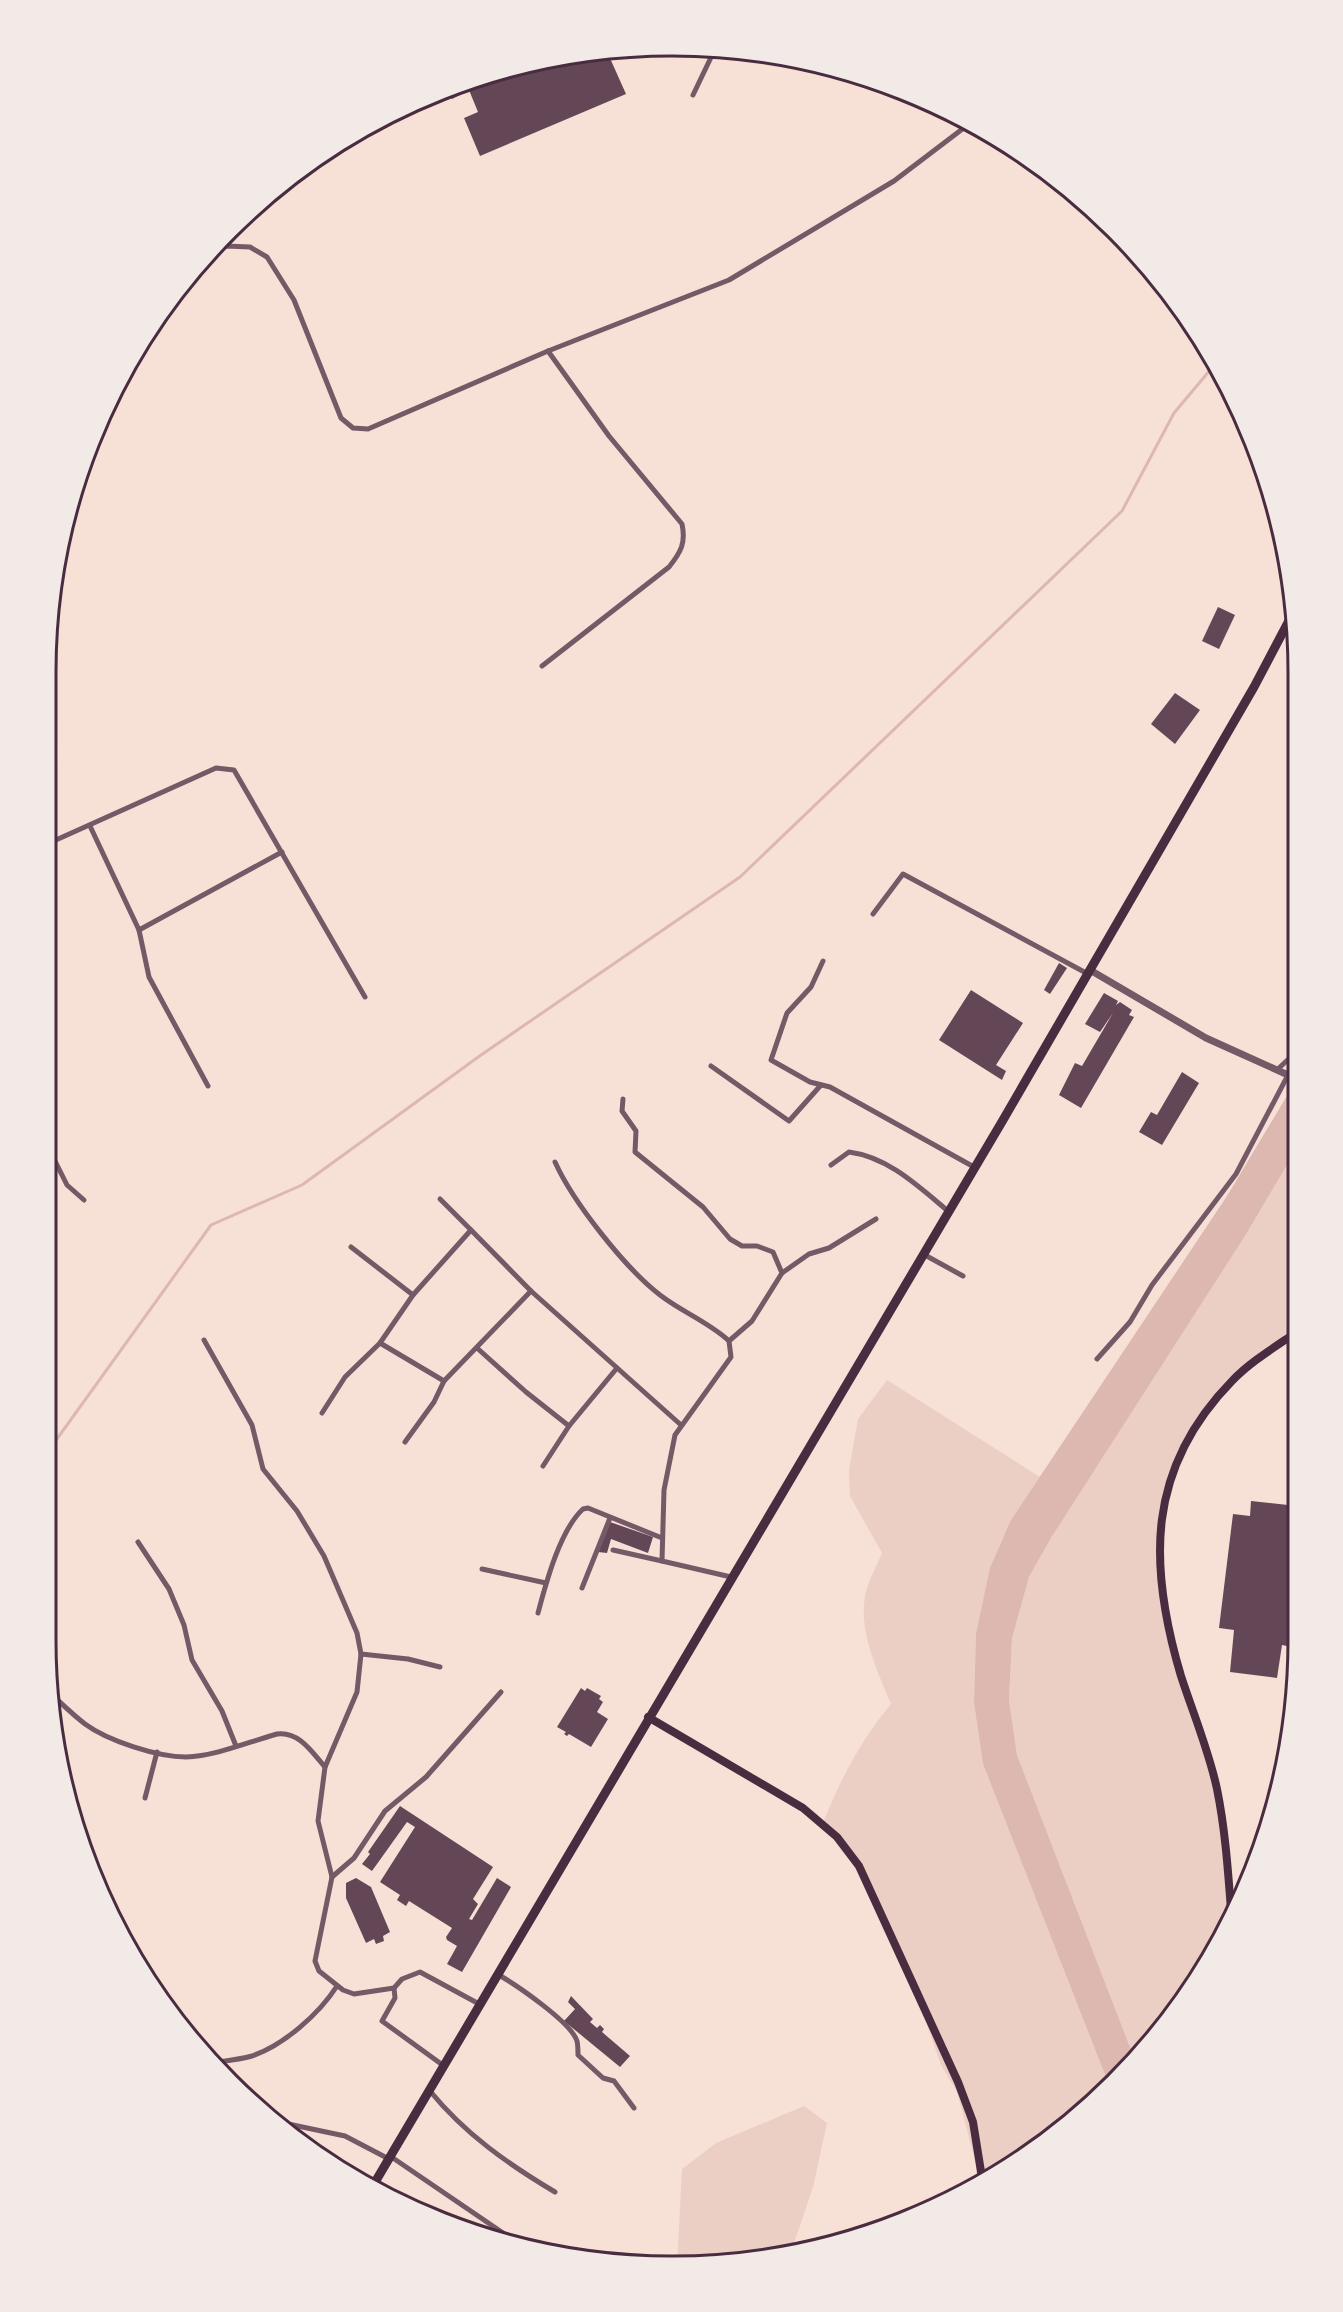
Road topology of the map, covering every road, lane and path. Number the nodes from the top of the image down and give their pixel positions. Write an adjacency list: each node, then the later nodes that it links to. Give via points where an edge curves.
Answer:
1 (712, 57): 2 (street)
2 (693, 95)
3 (963, 129): 5 (street, via 894,181 729,280)
4 (226, 246): 5 (street, via 250,247 267,257 294,300 341,418 352,428 368,429)
5 (548, 351): 7 (street, via 609,436 682,524 685,539 681,553 669,567)
6 (1286, 627): 14 (highway)
7 (542, 666)
8 (90, 826): 9 (street); 10 (street, via 225,767 234,770); 12 (street)
9 (56, 840)
10 (282, 852): 12 (street); 15 (street)
11 (873, 914): 14 (street, via 903,874)
12 (139, 930): 21 (street, via 148,977)
13 (824, 961): 20 (street, via 811,987 787,1013 771,1060)
14 (1089, 972): 18 (street, via 1206,1038); 26 (highway)
15 (365, 997)
16 (1288, 1060): 18 (street)
17 (711, 1066): 20 (street, via 789,1121)
18 (1278, 1069): 19 (street)
19 (1288, 1075): 43 (street, via 1236,1174 1152,1285 1130,1322)
20 (821, 1085): 26 (street)
21 (208, 1086)
22 (623, 1099): 34 (street, via 622,1112 636,1131 635,1152 703,1207 730,1239 742,1246 773,1252)
23 (555, 1162): 40 (street, via 589,1218 657,1293)
24 (56, 1163): 28 (street, via 67,1185)
25 (831, 1165): 29 (street, via 849,1152 870,1156 895,1169)
26 (974, 1167): 29 (highway)
27 (440, 1199): 31 (street)
28 (84, 1200)
29 (948, 1211): 33 (highway)
30 (876, 1219): 34 (street, via 829,1248 809,1254)
31 (471, 1230): 36 (street); 37 (street)
32 (351, 1247): 37 (street)
33 (923, 1254): 35 (street); 57 (highway)
34 (782, 1273): 40 (street, via 752,1321)
35 (963, 1276)
36 (531, 1291): 42 (street); 44 (street)
37 (413, 1295): 41 (street)
38 (1288, 1339): 71 (main road, via 1233,1380 1198,1421 1177,1456 1160,1538 1159,1572 1164,1605 1217,1788)
39 (204, 1340): 61 (street, via 252,1425 263,1469 297,1511 324,1556 354,1624)
40 (729, 1341): 47 (street, via 730,1357)
41 (380, 1343): 45 (street); 46 (street, via 345,1377)
42 (477, 1348): 45 (street); 48 (street)
43 (1097, 1359)
44 (617, 1368): 47 (street); 48 (street)
45 (444, 1381): 49 (street)
46 (322, 1413)
47 (681, 1425): 52 (street, via 668,1461)
48 (569, 1426): 50 (street)
49 (405, 1442)
50 (543, 1466)
51 (610, 1518): 52 (street); 58 (street, via 588,1508 579,1512); 59 (street)
52 (662, 1539): 55 (street)
53 (138, 1542): 66 (street, via 169,1588 184,1625 192,1660 222,1711)
54 (613, 1550): 55 (street)
55 (662, 1561): 57 (street)
56 (482, 1569): 58 (street)
57 (731, 1577): 65 (highway)
58 (546, 1583): 60 (street)
59 (582, 1588)
60 (538, 1613)
61 (361, 1654): 62 (street); 68 (street, via 357,1692)
62 (440, 1667)
63 (501, 1692): 70 (street, via 426,1777 385,1810 354,1858)
64 (59, 1701): 67 (street, via 102,1734)
65 (648, 1717): 72 (highway); 82 (main road, via 803,1808 837,1837 859,1866 958,2082 973,2122)
66 (236, 1746): 67 (street, via 186,1757); 68 (street, via 287,1732 307,1746)
67 (157, 1752): 69 (street)
68 (325, 1767): 70 (street, via 318,1821)
69 (145, 1798)
70 (332, 1877): 73 (street, via 315,1961 319,1971)
71 (1230, 1900)
72 (499, 1974): 75 (highway); 79 (street, via 562,2024 577,2040 578,2055 603,2078 614,2081)
73 (337, 1986): 74 (street, via 354,1994); 76 (street, via 317,2014 266,2049 242,2059)
74 (394, 1988): 75 (street, via 402,1979 420,1972); 77 (street, via 395,1998 382,2021)
75 (481, 2005): 77 (highway)
76 (221, 2061)
77 (444, 2066): 78 (highway)
78 (430, 2091): 81 (highway); 84 (street, via 473,2137)
79 (634, 2108)
80 (291, 2125): 81 (street, via 345,2136)
81 (390, 2158): 83 (highway); 85 (street)
82 (981, 2173)
83 (376, 2181)
84 (555, 2192)
85 (503, 2233)

